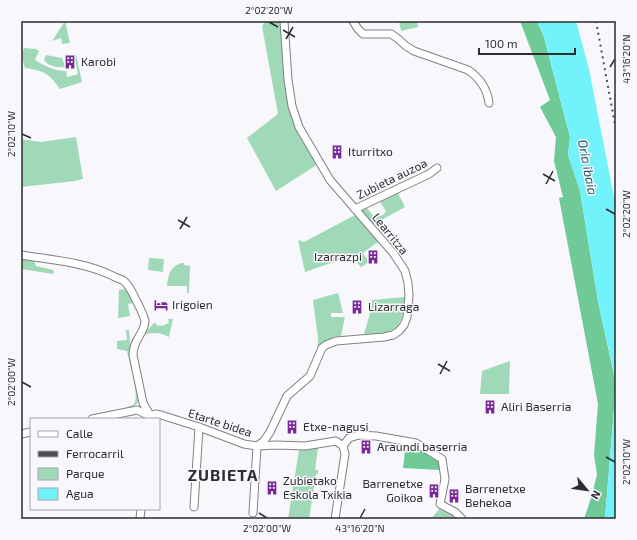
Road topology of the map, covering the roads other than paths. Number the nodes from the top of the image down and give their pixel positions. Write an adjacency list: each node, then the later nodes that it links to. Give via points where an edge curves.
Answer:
1 (284, 21): 5 (street, Learritza, via 288,80 292,106 299,127 330,180)
2 (353, 21): 3 (street, via 363,34 391,34 414,51 468,70 482,83)
3 (489, 103)
4 (437, 168): 5 (street, Zubieta auzoa)
5 (355, 209): 10 (street, Learritza, via 394,254 405,271 409,296 404,325 393,335 336,341 326,345 320,352 310,376 287,396 270,432)
6 (21, 255): 7 (street, via 101,270 124,281 132,292 145,322 133,348 133,355 143,403)
7 (149, 417): 8 (street, Etarte bidea, via 137,410); 9 (street, Etarte bidea, via 161,415)
8 (97, 418)
9 (199, 427): 10 (street, Etarte bidea, via 244,444); 12 (street)
10 (258, 446): 11 (street, Etarte bidea, via 305,446 336,441); 13 (street)
11 (343, 446): 14 (street, via 345,454); 15 (street, via 349,438 359,435 416,443 442,459 445,479 440,504)
12 (194, 507)
13 (253, 513)
14 (335, 519)
15 (462, 519)

